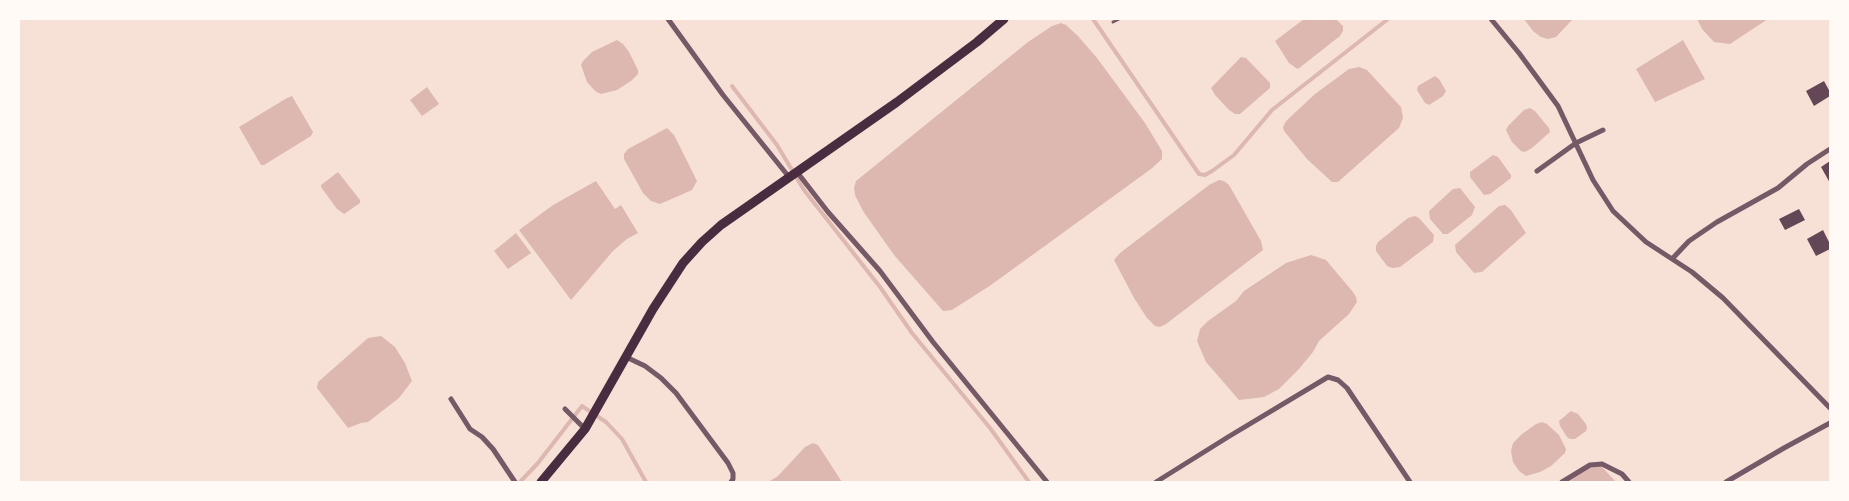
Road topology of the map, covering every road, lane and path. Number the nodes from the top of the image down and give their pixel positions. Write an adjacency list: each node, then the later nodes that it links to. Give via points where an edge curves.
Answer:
1 (668, 19): 10 (street, via 723,96)
2 (1004, 19): 10 (main road, via 897,102)
3 (1118, 19): 5 (lane)
4 (1491, 19): 7 (street, via 1558,106)
5 (1114, 22)
6 (1603, 130): 7 (street)
7 (1576, 144): 9 (street); 11 (street, via 1613,212 1646,242)
8 (1830, 149): 11 (street, via 1778,188 1689,241)
9 (1537, 171)
10 (793, 175): 12 (main road, via 702,242 683,264); 21 (street, via 880,270 933,342)
11 (1672, 259): 14 (street, via 1723,298)
12 (626, 357): 17 (main road); 20 (street, via 645,366 676,393 728,463 733,473)
13 (451, 399): 18 (street, via 470,429 493,449)
14 (1830, 408)
15 (565, 409): 17 (street)
16 (1830, 423): 26 (street)
17 (586, 427): 19 (main road)
18 (514, 481)
19 (541, 482)
20 (731, 482)
21 (1047, 482)
22 (1156, 482): 23 (street, via 1328,378 1338,380 1347,388)
23 (1410, 482)
24 (1562, 482): 25 (street, via 1590,465 1602,464 1622,474)
25 (1629, 482)
26 (1726, 482)

